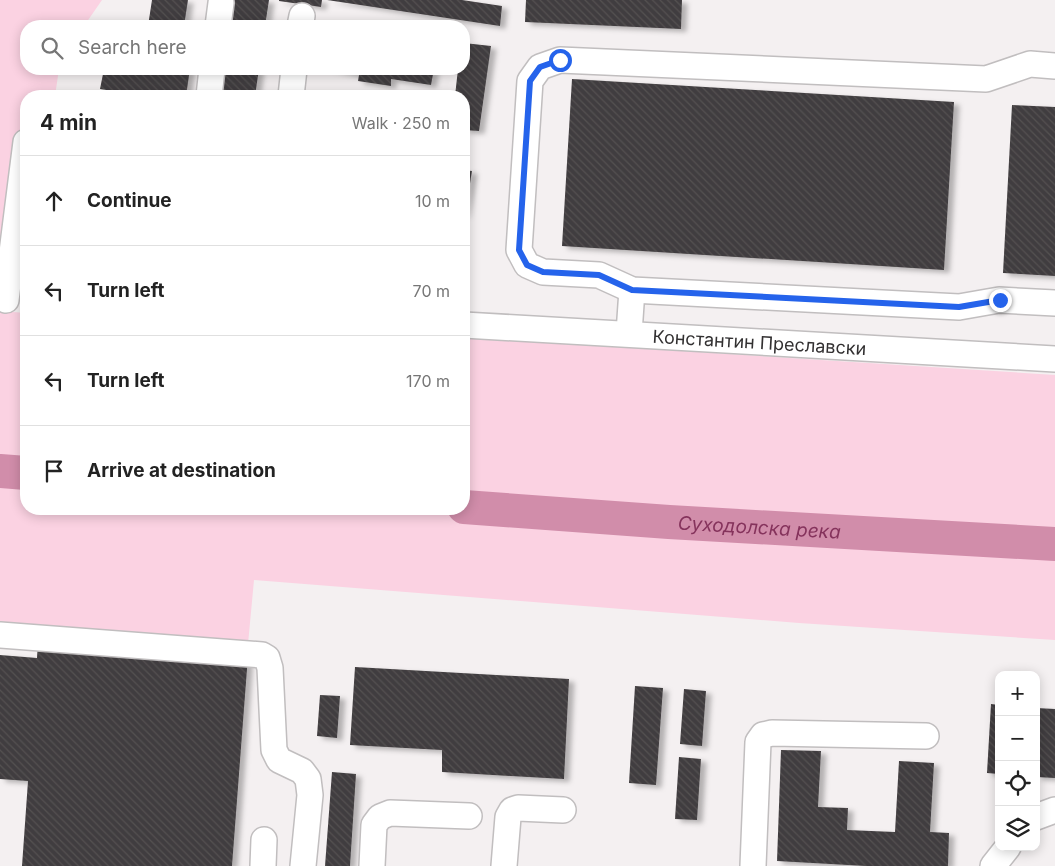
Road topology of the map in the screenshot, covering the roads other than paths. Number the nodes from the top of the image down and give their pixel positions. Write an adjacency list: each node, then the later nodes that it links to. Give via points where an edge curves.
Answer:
1 (1055, 66): 7 (street, via 1030,64 986,80 560,60 540,67 530,81 519,250 527,265 543,272 599,275)
2 (211, 75): 4 (street)
3 (293, 75): 5 (street)
4 (210, 90)
5 (292, 90)
6 (20, 205): 8 (street)
7 (632, 290): 9 (street, via 959,307 1000,300); 11 (street)
8 (11, 300)
9 (1055, 303)
10 (470, 325): 11 (street, Константин Преславски)
11 (629, 334): 12 (street, Константин Преславски)
12 (1055, 359)
13 (0, 635): 22 (street, via 258,654 267,658 274,750 279,760 302,771 308,779 310,794)
14 (926, 736): 25 (street, via 763,735 758,742)
15 (563, 810): 24 (street, via 512,810 508,817)
16 (1055, 810): 18 (street)
17 (469, 816): 23 (street, via 390,813 380,816 374,825)
18 (1040, 816)
19 (264, 840): 21 (street)
20 (1005, 851): 26 (street)
21 (263, 866)
22 (303, 866)
23 (372, 866)
24 (504, 866)
25 (753, 866)
26 (993, 866)

